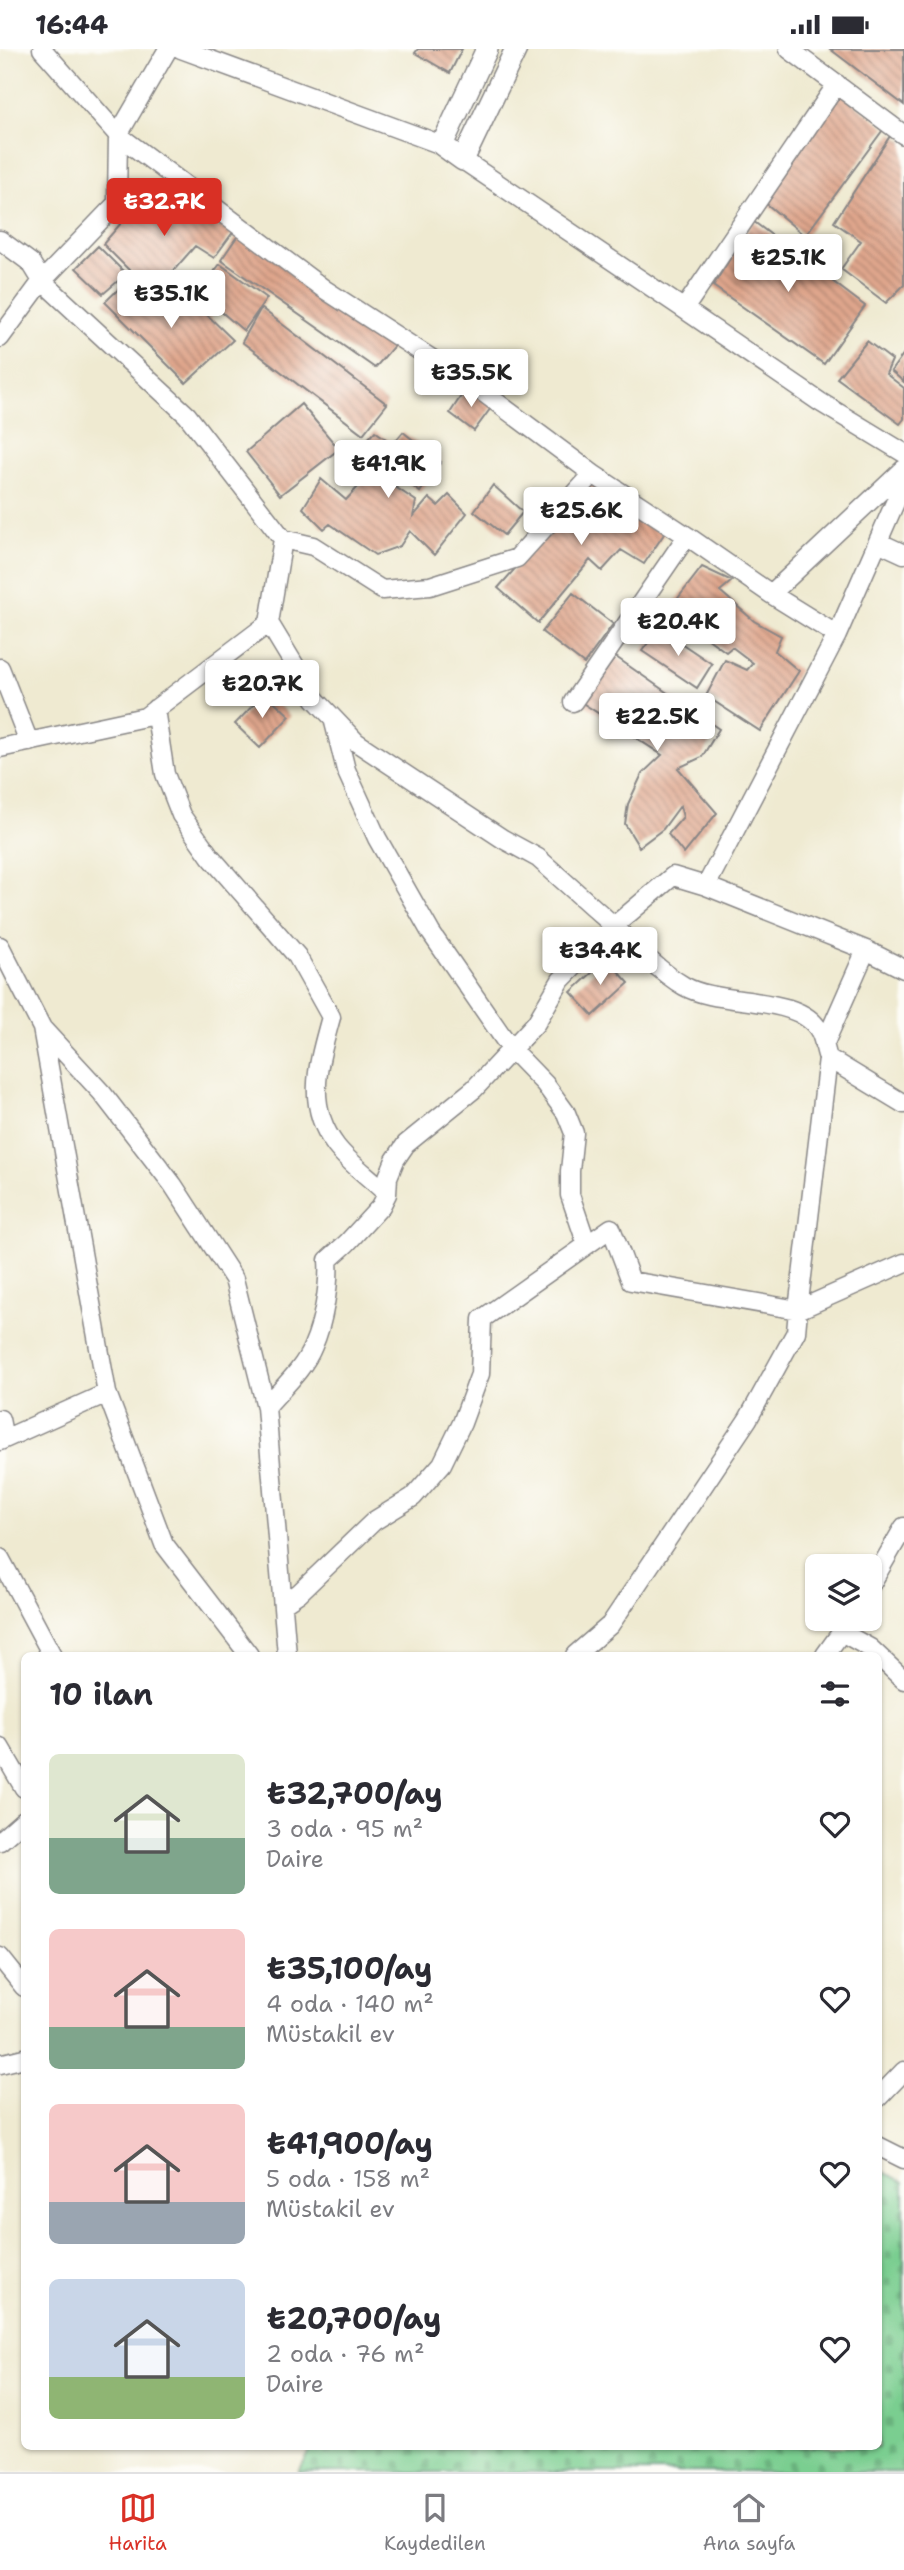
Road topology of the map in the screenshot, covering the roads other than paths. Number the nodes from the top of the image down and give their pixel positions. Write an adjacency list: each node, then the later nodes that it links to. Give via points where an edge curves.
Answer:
1 (42, 49): 8 (street)
2 (168, 49): 8 (street)
3 (181, 49): 10 (street)
4 (487, 49): 10 (street)
5 (516, 49): 11 (street)
6 (789, 49): 7 (street)
7 (837, 84): 9 (street); 14 (street)
8 (118, 135): 13 (street, via 117,203); 18 (street, via 324,289 480,390)
9 (904, 135)
10 (442, 145): 11 (street)
11 (463, 160): 14 (street)
12 (0, 240): 13 (street, via 31,263)
13 (42, 281): 15 (street); 21 (street, via 187,415)
14 (684, 309): 16 (street)
15 (0, 338)
16 (904, 453)
17 (904, 468): 24 (street)
18 (593, 474): 20 (street); 21 (street, via 517,558 430,586 382,590 313,546)
19 (904, 482): 22 (street)
20 (687, 536): 24 (street); 28 (street)
21 (283, 539): 25 (street)
22 (878, 542): 23 (street); 26 (street)
23 (904, 554)
24 (771, 594): 26 (street)
25 (269, 623): 29 (street); 30 (street, via 315,699)
26 (837, 635): 33 (street)
27 (0, 668): 31 (street)
28 (573, 702)
29 (155, 709): 31 (street, via 145,717); 42 (street, via 165,774 181,815 210,856 297,956 331,1017 317,1070 318,1115 336,1146)
30 (333, 717): 34 (street, via 356,742 538,858); 39 (street, via 346,770 377,838 431,933)
31 (29, 742): 32 (street)
32 (0, 748)
33 (706, 886): 34 (street, via 673,876); 36 (street)
34 (614, 926): 39 (street, via 561,980 536,1023); 40 (street, via 685,987 800,1013 819,1030)
35 (0, 947): 38 (street)
36 (866, 950): 37 (street); 40 (street)
37 (904, 969)
38 (41, 1028): 46 (street); 47 (street, via 102,1093 173,1185 234,1279)
39 (511, 1049): 42 (street, via 474,1089 406,1143 388,1177); 43 (street, via 545,1084 574,1133 570,1195)
40 (826, 1052): 41 (street); 45 (street)
41 (904, 1104)
42 (387, 1194): 47 (street, via 328,1260 325,1299 313,1347)
43 (587, 1245): 45 (street, via 611,1229 631,1281); 53 (street, via 482,1319 480,1374 442,1464 413,1497 374,1521)
44 (904, 1263): 45 (street)
45 (798, 1310): 59 (street, via 796,1332 748,1419 610,1625)
46 (107, 1393): 49 (street); 57 (street, via 164,1543)
47 (266, 1407): 53 (street)
48 (0, 1419): 49 (street)
49 (2, 1440)
50 (904, 1527): 52 (street)
51 (0, 1558): 56 (street)
52 (882, 1565)
53 (284, 1603): 58 (street)
54 (843, 1631): 60 (street)
55 (852, 1631): 61 (street)
56 (50, 1652)
57 (247, 1652)
58 (287, 1652)
59 (578, 1652)
60 (827, 1652)
61 (874, 1652)
62 (882, 1659): 63 (street)
63 (904, 1680)
64 (0, 1747): 65 (street)
65 (21, 1783)
66 (21, 1823): 67 (street)
67 (0, 1841)
68 (0, 1957): 69 (street)
69 (21, 1983)
70 (21, 2059): 71 (street)
71 (0, 2064)
72 (904, 2071): 73 (street)
73 (882, 2094)
74 (882, 2147): 75 (street)
75 (904, 2159)

